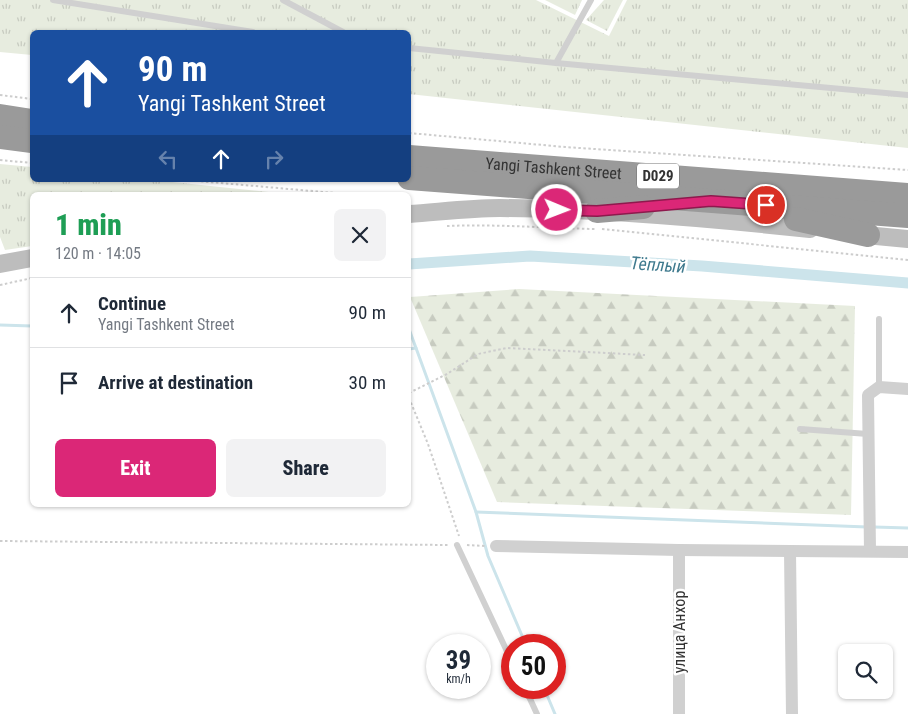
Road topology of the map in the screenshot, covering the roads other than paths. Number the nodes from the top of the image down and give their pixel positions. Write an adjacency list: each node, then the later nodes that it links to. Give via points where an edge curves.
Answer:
1 (53, 0): 4 (lane)
2 (283, 0): 5 (lane)
3 (591, 0): 7 (lane)
4 (240, 30)
5 (339, 30)
6 (411, 48): 7 (lane)
7 (556, 63): 8 (lane)
8 (908, 94)
9 (0, 116): 10 (highway)
10 (30, 121)
11 (0, 137): 12 (highway)
12 (30, 141)
13 (411, 157): 15 (highway, Yangi Tashkent Street / D029)
14 (411, 178): 16 (highway, Yangi Tashkent Street / D029)
15 (908, 195)
16 (711, 201): 17 (highway); 19 (highway, Yangi Tashkent Street / D029); 20 (highway)
17 (597, 211): 18 (main road, via 497,208); 20 (main road, via 731,220)
18 (411, 214)
19 (908, 216)
20 (868, 235): 21 (main road)
21 (908, 239)
22 (30, 258): 23 (main road)
23 (0, 264)
24 (878, 319): 25 (lane)
25 (879, 387): 26 (street); 28 (street, via 868,396)
26 (908, 389)
27 (800, 428): 28 (lane)
28 (868, 434): 33 (street)
29 (460, 545): 35 (lane)
30 (496, 546): 31 (street)
31 (679, 550): 32 (street); 38 (street, улица Анхор)
32 (790, 551): 33 (street); 39 (street)
33 (870, 551): 34 (street)
34 (908, 552)
35 (501, 637)
36 (530, 699): 37 (lane)
37 (537, 714)
38 (679, 714)
39 (792, 714)

